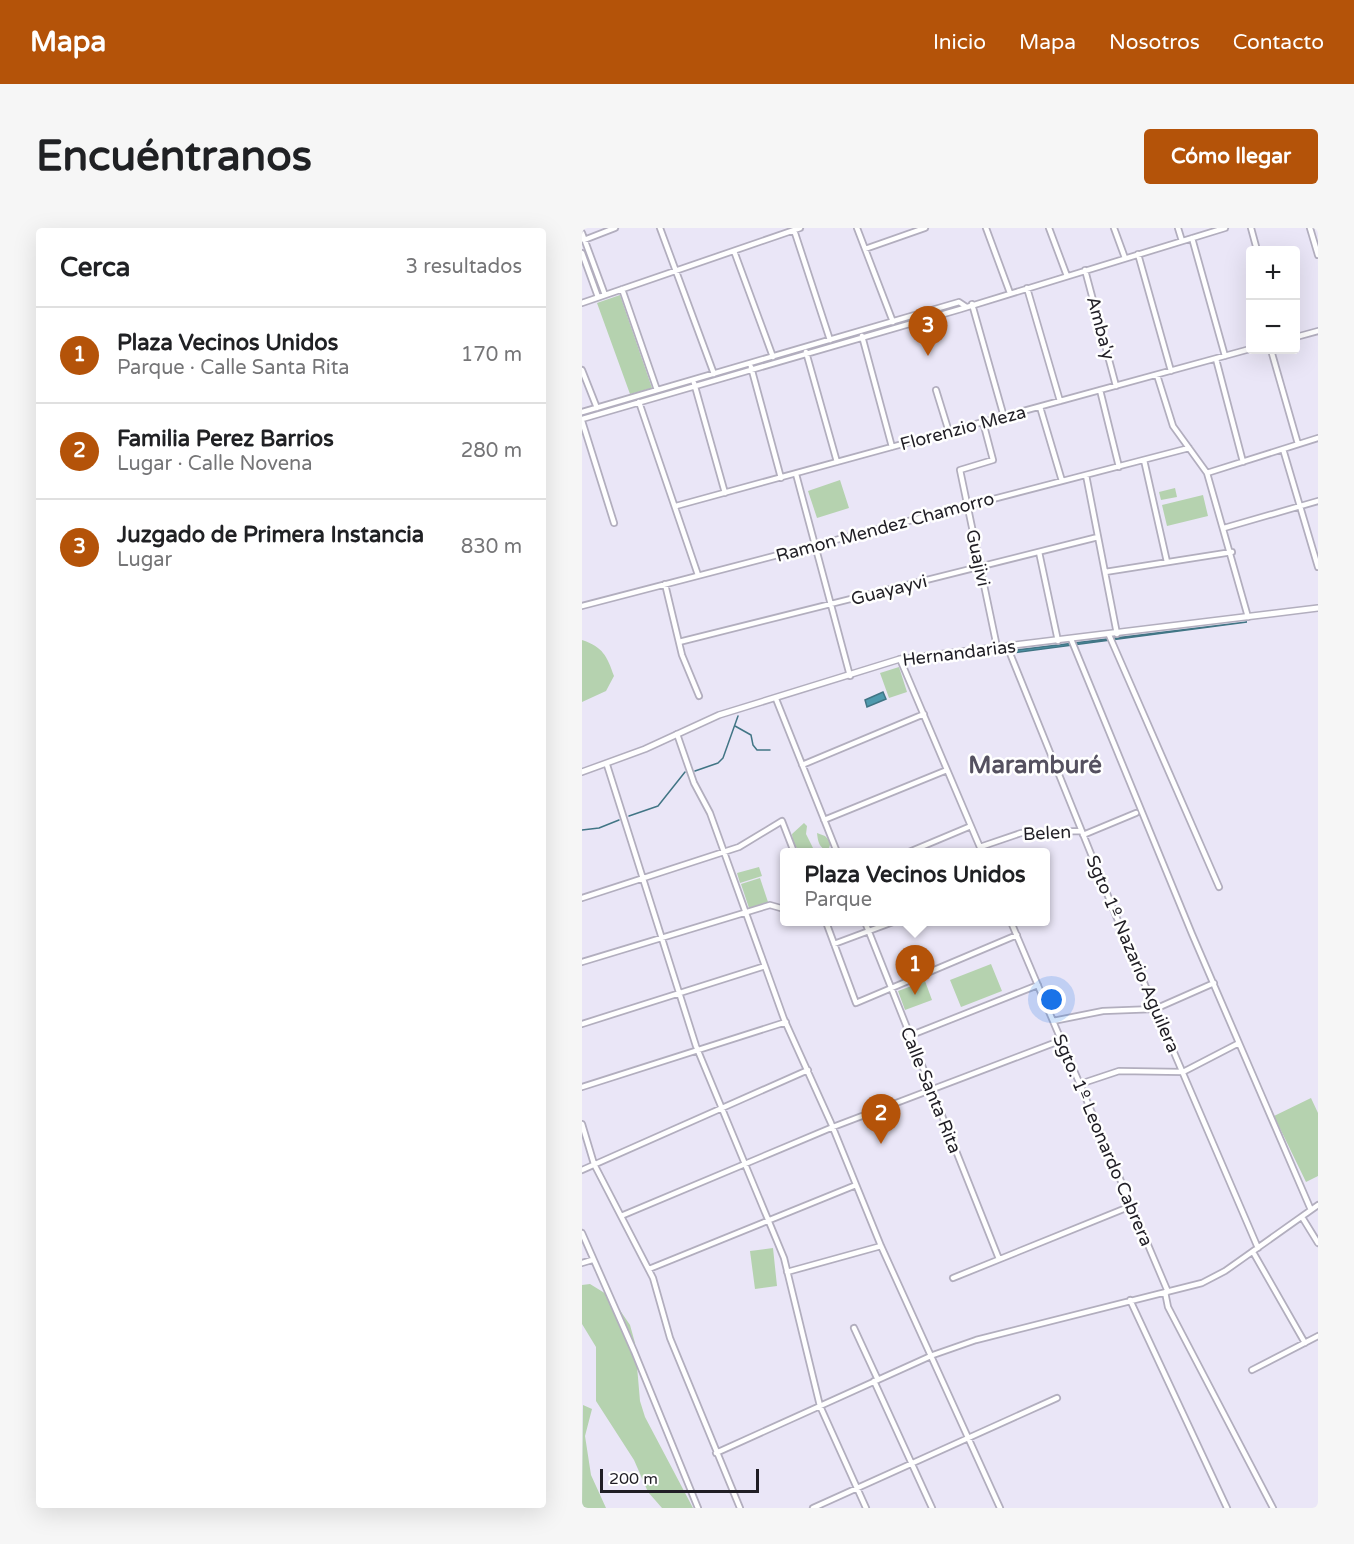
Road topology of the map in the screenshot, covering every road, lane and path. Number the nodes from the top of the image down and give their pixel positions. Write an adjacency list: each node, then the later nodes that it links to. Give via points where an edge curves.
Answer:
1 (615, 228): 16 (street)
2 (660, 228): 25 (street)
3 (800, 228): 13 (street)
4 (857, 228): 19 (street)
5 (923, 228): 19 (street)
6 (986, 228): 30 (street)
7 (1049, 228): 27 (street)
8 (1114, 228): 24 (street)
9 (1178, 228): 17 (street)
10 (1225, 228): 15 (street)
11 (1251, 228): 18 (street)
12 (1310, 228): 23 (street)
13 (794, 230): 20 (street); 41 (street)
14 (582, 233): 16 (street)
15 (1192, 238): 17 (street); 46 (street)
16 (583, 240): 31 (street)
17 (1182, 241): 22 (street)
18 (1256, 246)
19 (865, 249): 36 (street)
20 (734, 251): 25 (street); 47 (street)
21 (582, 253): 32 (street)
22 (1138, 254): 24 (street); 52 (street)
23 (1318, 255)
24 (1125, 258): 26 (street)
25 (676, 270): 29 (street); 53 (street)
26 (1085, 270): 27 (street); 56 (street, Amba'y)
27 (1067, 276): 28 (street)
28 (1027, 288): 30 (street); 61 (street)
29 (622, 289): 31 (street); 57 (street)
30 (1010, 293): 34 (street)
31 (605, 295): 32 (street)
32 (598, 297): 33 (street)
33 (582, 303)
34 (972, 304): 35 (street); 65 (street)
35 (965, 306): 36 (street, via 959,302); 40 (street)
36 (893, 322): 37 (street)
37 (861, 331): 40 (street); 41 (street)
38 (1318, 331): 39 (street)
39 (1300, 336)
40 (863, 338): 44 (street); 71 (street)
41 (830, 340): 42 (street)
42 (804, 347): 44 (street); 47 (street)
43 (1246, 350): 46 (street, Florenzio Meza)
44 (806, 354): 51 (street); 75 (street)
45 (1272, 354): 70 (street)
46 (1226, 356): 48 (street, Florenzio Meza)
47 (773, 357): 49 (street)
48 (1216, 358): 52 (street, Florenzio Meza); 76 (street)
49 (750, 363): 51 (street); 53 (street)
50 (582, 370): 63 (street)
51 (752, 370): 55 (street); 81 (street)
52 (1171, 371): 54 (street, Florenzio Meza)
53 (714, 374): 55 (street)
54 (1157, 375): 56 (street, Florenzio Meza); 72 (street, via 1173,426)
55 (694, 383): 57 (street); 60 (street); 83 (street)
56 (1116, 386): 59 (street, Florenzio Meza)
57 (657, 390): 60 (street)
58 (936, 390): 68 (street)
59 (1100, 390): 61 (street, Florenzio Meza); 77 (street)
60 (638, 399): 63 (street); 66 (street); 85 (street)
61 (1060, 401): 62 (street, Florenzio Meza)
62 (1040, 406): 65 (street, Florenzio Meza); 82 (street)
63 (597, 408): 64 (street)
64 (582, 412)
65 (1004, 417): 67 (street, Florenzio Meza)
66 (582, 420): 88 (street)
67 (982, 422): 68 (street, Florenzio Meza); 86 (street, Guajivi, via 993,460 960,470)
68 (949, 432): 71 (street, Florenzio Meza)
69 (1318, 438): 70 (street)
70 (1298, 444): 73 (street)
71 (892, 447): 75 (street, Florenzio Meza)
72 (1189, 448): 74 (street, Ramon Mendez Chamorro); 78 (street)
73 (1283, 449): 76 (street); 87 (street)
74 (1144, 460): 77 (street, Ramon Mendez Chamorro); 94 (street)
75 (837, 462): 79 (street, Florenzio Meza)
76 (1243, 462): 78 (street)
77 (1119, 467): 80 (street, Ramon Mendez Chamorro)
78 (1207, 473): 89 (street)
79 (796, 474): 81 (street, Florenzio Meza); 91 (street)
80 (1086, 475): 82 (street, Ramon Mendez Chamorro); 90 (street)
81 (781, 478): 83 (street, Florenzio Meza)
82 (1062, 482): 86 (street, Ramon Mendez Chamorro)
83 (725, 493): 85 (street, Florenzio Meza)
84 (1318, 501): 87 (street)
85 (676, 506): 98 (street)
86 (968, 506): 91 (street, Ramon Mendez Chamorro); 95 (street, Guajivi)
87 (1299, 506): 89 (street); 96 (street)
88 (614, 523)
89 (1224, 528): 93 (street)
90 (1098, 537): 92 (street, Guayayvi); 97 (street)
91 (815, 546): 98 (street, Ramon Mendez Chamorro); 100 (street)
92 (1039, 552): 95 (street, Guayayvi); 107 (street)
93 (1232, 552): 94 (street); 103 (street)
94 (1167, 562): 97 (street)
95 (980, 567): 100 (street, Guayayvi); 110 (street, Guajivi)
96 (1318, 567)
97 (1105, 572): 104 (street)
98 (698, 575): 99 (street, Ramon Mendez Chamorro)
99 (665, 584): 101 (street, Ramon Mendez Chamorro); 108 (street)
100 (831, 604): 108 (street, Guayayvi); 112 (street)
101 (582, 606)
102 (1318, 608): 103 (street, Hernandarias)
103 (1248, 617): 104 (street, Hernandarias)
104 (1117, 634): 105 (street, Hernandarias)
105 (1109, 635): 106 (street, Hernandarias); 132 (street)
106 (1071, 639): 107 (street, Hernandarias); 146 (street)
107 (1058, 641): 109 (street, Hernandarias)
108 (679, 642): 113 (street)
109 (1006, 646): 110 (street, Hernandarias); 124 (street, Sgto 1º Nazario Aguilera)
110 (997, 647): 111 (street, Hernandarias)
111 (900, 659): 112 (street, Hernandarias); 115 (street)
112 (850, 676): 114 (street, Hernandarias)
113 (699, 696)
114 (776, 699): 116 (street, Hernandarias); 118 (street)
115 (924, 714): 118 (street); 119 (street)
116 (677, 734): 117 (street, Hernandarias); 130 (street)
117 (607, 765): 120 (street, Hernandarias); 131 (street)
118 (802, 765): 122 (street)
119 (947, 770): 122 (street); 123 (street)
120 (582, 772)
121 (1136, 813): 124 (street)
122 (824, 820): 126 (street)
123 (971, 826): 127 (street); 128 (street)
124 (1082, 833): 129 (street, Belen, via 1021,833); 150 (street, Sgto 1º Nazario Aguilera)
125 (793, 848): 130 (street, via 782,821)
126 (835, 848)
127 (919, 848)
128 (980, 848)
129 (986, 848)
130 (724, 852): 131 (street); 135 (street)
131 (643, 879): 133 (street); 142 (street)
132 (1219, 887)
133 (582, 898)
134 (780, 907): 135 (street, via 774,905)
135 (746, 913): 142 (street); 145 (street)
136 (828, 926): 143 (street)
137 (866, 926): 140 (street, Calle Santa Rita)
138 (880, 926): 140 (street)
139 (1013, 926): 141 (street, Sgto. 1º Leonardo Cabrera)
140 (868, 931): 143 (street); 148 (street, Calle Santa Rita)
141 (1017, 935): 147 (street, Sgto. 1º Leonardo Cabrera); 148 (street)
142 (662, 938): 144 (street); 149 (street)
143 (834, 944): 148 (street, via 856,1003)
144 (582, 962)
145 (765, 966): 149 (street); 152 (street)
146 (1214, 983): 150 (street); 156 (street)
147 (1038, 985): 151 (street, Sgto. 1º Leonardo Cabrera); 154 (street)
148 (891, 988): 154 (street, Calle Santa Rita)
149 (679, 993): 153 (street); 157 (street)
150 (1155, 1009): 151 (street, via 1103,1011); 159 (street, Sgto 1º Nazario Aguilera)
151 (1053, 1021): 155 (street, Sgto. 1º Leonardo Cabrera)
152 (786, 1022): 157 (street); 158 (street)
153 (582, 1024)
154 (909, 1036): 162 (street, Calle Santa Rita)
155 (1062, 1041): 160 (street, Sgto. 1º Leonardo Cabrera); 162 (street)
156 (1239, 1043): 159 (street); 172 (street)
157 (698, 1050): 161 (street); 163 (street)
158 (808, 1071): 163 (street); 165 (street)
159 (1183, 1072): 160 (street, via 1119,1071); 179 (street, Sgto 1º Nazario Aguilera)
160 (1080, 1084): 171 (street, Sgto. 1º Leonardo Cabrera)
161 (582, 1087)
162 (932, 1091): 165 (street); 181 (street, Calle Santa Rita)
163 (722, 1108): 166 (street); 167 (street)
164 (582, 1124): 166 (street)
165 (833, 1127): 167 (street); 169 (street)
166 (594, 1164): 168 (street); 173 (street)
167 (745, 1164): 173 (street); 175 (street)
168 (582, 1170)
169 (856, 1185): 175 (street); 178 (street)
170 (1318, 1205): 172 (street)
171 (1131, 1206): 181 (street); 187 (street, Sgto. 1º Leonardo Cabrera)
172 (1311, 1210): 174 (street)
173 (621, 1216): 184 (street)
174 (1302, 1217): 177 (street); 179 (street)
175 (768, 1221): 184 (street); 185 (street)
176 (582, 1233): 182 (street)
177 (1318, 1243)
178 (881, 1246): 185 (street); 192 (street)
179 (1258, 1248): 180 (street)
180 (1253, 1252): 187 (street, via 1216,1277); 191 (street)
181 (999, 1259): 186 (street)
182 (592, 1260): 183 (street); 201 (street)
183 (582, 1263)
184 (649, 1269): 198 (street, via 670,1338)
185 (787, 1272): 196 (street)
186 (953, 1278)
187 (1166, 1292): 188 (street); 208 (street, Sgto. 1º Leonardo Cabrera, via 1168,1307)
188 (1130, 1300): 192 (street, via 986,1337); 207 (street)
189 (854, 1328): 194 (street)
190 (1318, 1336): 191 (street)
191 (1305, 1343): 193 (street)
192 (933, 1355): 194 (street); 197 (street)
193 (1252, 1370)
194 (876, 1381): 196 (street); 199 (street)
195 (1056, 1398): 197 (street)
196 (820, 1406): 198 (street); 200 (street)
197 (969, 1437): 199 (street); 206 (street)
198 (716, 1453): 202 (street)
199 (911, 1464): 200 (street); 205 (street)
200 (857, 1488): 203 (street); 204 (street)
201 (698, 1508)
202 (740, 1508)
203 (813, 1508)
204 (866, 1508)
205 (932, 1508)
206 (1000, 1508)
207 (1227, 1508)
208 (1273, 1508)

